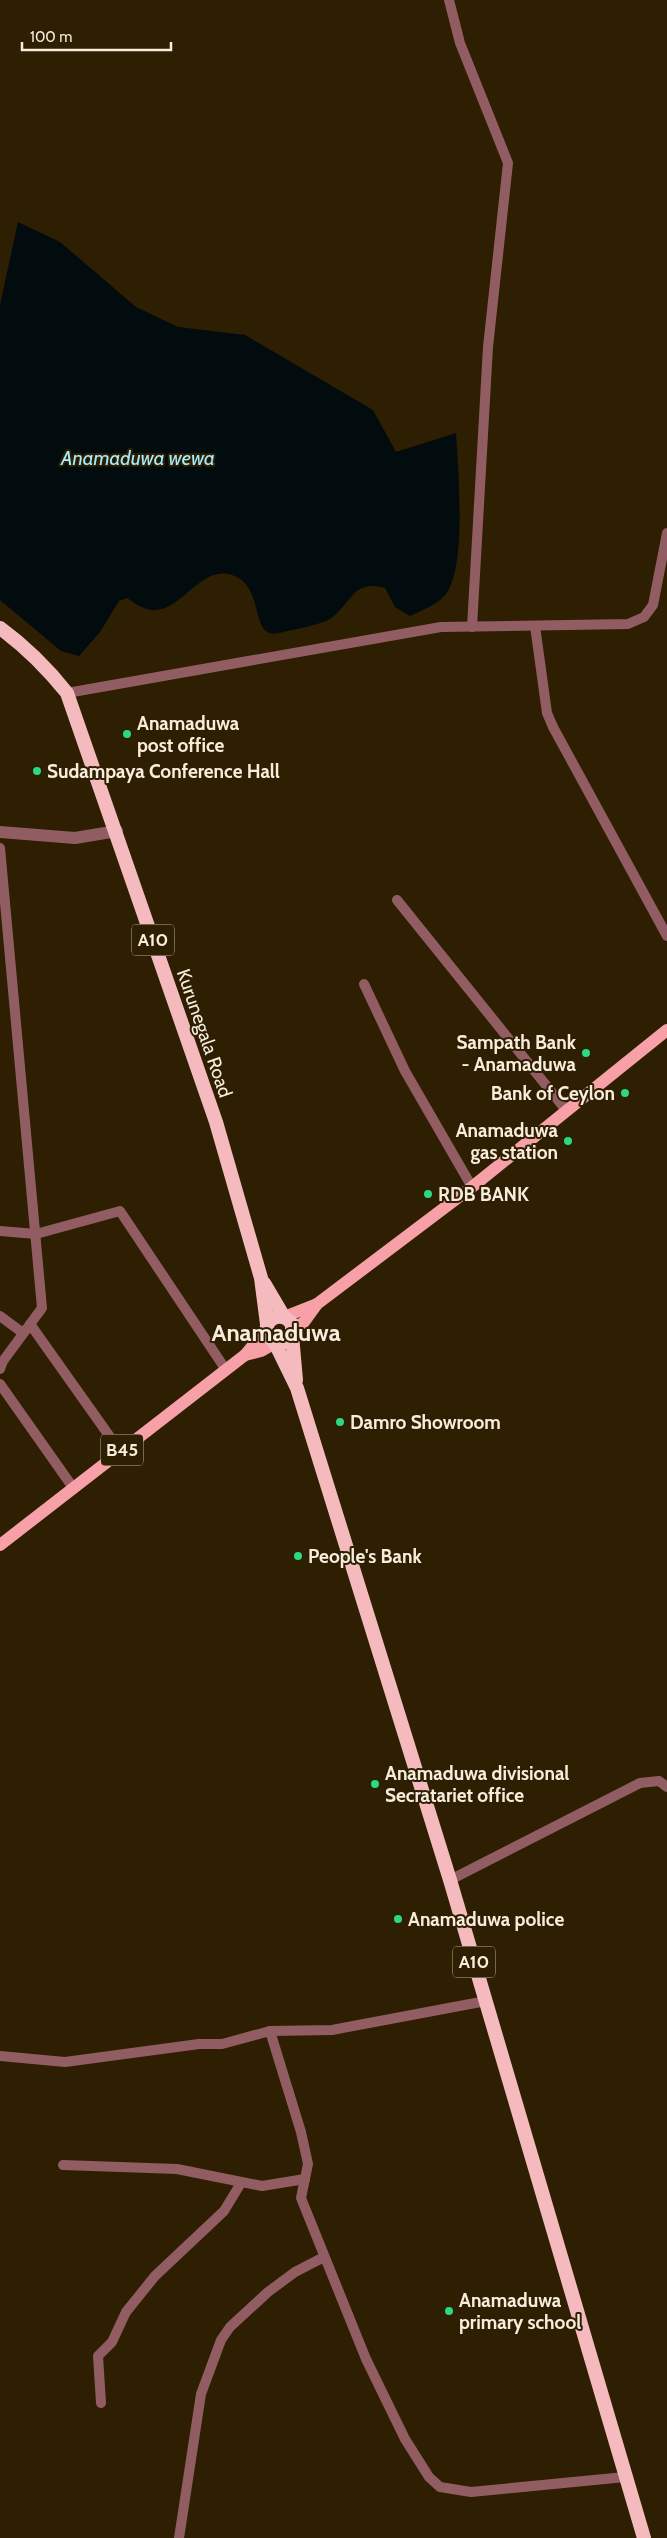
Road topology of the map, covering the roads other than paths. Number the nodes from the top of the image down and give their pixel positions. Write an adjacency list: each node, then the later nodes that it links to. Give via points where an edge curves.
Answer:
1 (449, 0): 4 (street, via 460,43 508,164 488,347)
2 (667, 533): 3 (street, via 654,605 644,617 628,624)
3 (535, 626): 4 (street); 11 (street, via 547,713)
4 (472, 627): 6 (street, via 441,627)
5 (0, 628): 6 (highway, Kurunegala Road / A10, via 50,671)
6 (67, 693): 8 (highway, Kurunegala Road / A10)
7 (0, 832): 8 (street, via 76,838)
8 (117, 832): 18 (highway, Kurunegala Road / A10, via 216,1122)
9 (0, 848): 17 (street)
10 (397, 900): 14 (street)
11 (667, 936)
12 (364, 984): 15 (street, via 405,1071)
13 (667, 1030): 14 (main road)
14 (566, 1110): 15 (main road)
15 (472, 1187): 19 (main road)
16 (0, 1231): 17 (street)
17 (36, 1234): 22 (street, via 42,1308); 29 (street, via 120,1211)
18 (260, 1278): 21 (highway, Kurunegala Road / A10); 23 (highway, Kurunegala Road / A10)
19 (317, 1304): 21 (main road); 24 (main road)
20 (0, 1316): 25 (street)
21 (284, 1317): 23 (highway, via 276,1316); 24 (highway, via 289,1320)
22 (30, 1324): 25 (street); 32 (street)
23 (267, 1327): 26 (highway, via 270,1340); 27 (main road, B45)
24 (293, 1332): 26 (highway, via 286,1342); 31 (highway, A10)
25 (23, 1333): 28 (street)
26 (275, 1342): 27 (main road, B45, via 261,1351); 31 (highway, A10)
27 (245, 1355): 29 (main road, B45)
28 (0, 1369)
29 (226, 1370): 32 (main road, B45)
30 (0, 1384): 33 (street)
31 (297, 1388): 36 (highway, A10)
32 (120, 1451): 33 (main road, B45)
33 (74, 1489): 34 (main road, B45)
34 (0, 1545)
35 (667, 1787): 36 (street, via 659,1781 640,1783)
36 (450, 1880): 37 (highway, A10)
37 (486, 2001): 38 (street, via 332,2030); 45 (highway, A10)
38 (270, 2031): 39 (street, via 222,2044 199,2044 65,2062); 41 (street, via 301,2132 308,2164)
39 (0, 2056)
40 (63, 2165): 42 (street, via 177,2169)
41 (305, 2178): 42 (street, via 262,2186); 43 (street, via 301,2198)
42 (241, 2183): 44 (street, via 224,2210 155,2276 126,2312 112,2342 98,2356)
43 (324, 2257): 45 (street, via 366,2359 405,2440 428,2477 440,2487 471,2492); 46 (street, via 295,2272 268,2292 230,2327 221,2340 200,2394)
44 (101, 2403)
45 (625, 2477): 47 (highway, A10)
46 (178, 2538)
47 (644, 2538)

